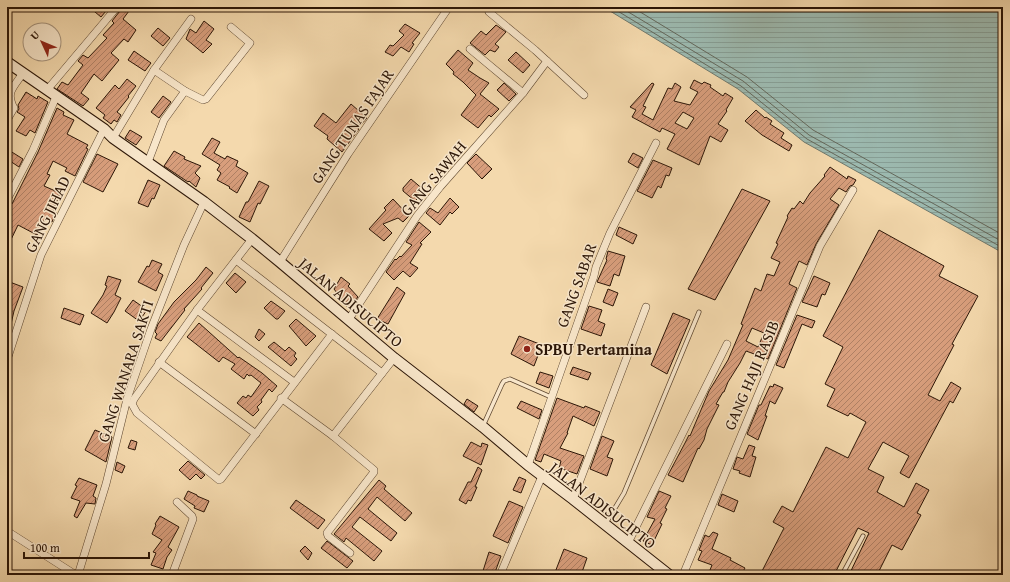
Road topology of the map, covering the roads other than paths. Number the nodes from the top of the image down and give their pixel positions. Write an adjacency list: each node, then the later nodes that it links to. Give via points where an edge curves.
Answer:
1 (117, 7): 11 (street)
2 (449, 7): 27 (street, GANG TUNAS FAJAR, via 348,154)
3 (489, 12): 7 (street)
4 (191, 19): 9 (street)
5 (231, 27): 12 (street, via 250,43 206,99 203,100)
6 (470, 49): 13 (street)
7 (547, 61): 13 (street, GANG SAWAH); 14 (street)
8 (7, 62): 10 (main road, JALAN ADISUCIPTO)
9 (154, 70): 12 (street); 18 (street)
10 (23, 73): 11 (main road, JALAN ADISUCIPTO); 16 (street, via 10,93 9,99 14,108)
11 (47, 90): 15 (main road, JALAN ADISUCIPTO)
12 (185, 91): 20 (street, via 164,120)
13 (523, 93): 31 (street, GANG SAWAH, via 417,216)
14 (584, 95)
15 (56, 97): 17 (main road, JALAN ADISUCIPTO); 22 (street, via 33,150)
16 (7, 120)
17 (104, 129): 18 (main road, JALAN ADISUCIPTO); 35 (street, GANG JIHAD, via 41,255)
18 (113, 138): 20 (main road, JALAN ADISUCIPTO)
19 (656, 143): 39 (street, GANG SABAR, via 610,233)
20 (148, 162): 24 (main road, JALAN ADISUCIPTO)
21 (853, 190): 57 (street, GANG HAJI RASIB, via 820,246)
22 (9, 191): 23 (street)
23 (7, 200)
24 (204, 202): 25 (main road, JALAN ADISUCIPTO); 53 (street, GANG WANARA SAKTI, via 151,329 127,399 106,484)
25 (252, 239): 26 (street); 27 (main road, JALAN ADISUCIPTO)
26 (236, 260): 29 (street); 32 (street)
27 (280, 262): 31 (main road, JALAN ADISUCIPTO)
28 (646, 307): 46 (street)
29 (197, 310): 36 (street); 38 (street)
30 (700, 312): 48 (lane, via 624,493)
31 (349, 319): 34 (main road, JALAN ADISUCIPTO)
32 (332, 334): 37 (street); 38 (street)
33 (727, 344): 51 (street)
34 (394, 358): 37 (street); 41 (main road, JALAN ADISUCIPTO)
35 (7, 360)
36 (159, 362): 42 (street); 42 (street, via 132,402 134,409 219,480)
37 (382, 373): 43 (street)
38 (294, 382): 40 (street)
39 (551, 397): 41 (lane, via 507,379 502,384); 44 (street, GANG SABAR)
40 (281, 398): 42 (street); 43 (street)
41 (483, 427): 44 (main road, JALAN ADISUCIPTO)
42 (256, 434)
43 (333, 436): 52 (street, via 374,470 327,533)
44 (528, 465): 45 (main road, JALAN ADISUCIPTO)
45 (542, 476): 46 (main road, JALAN ADISUCIPTO); 55 (street)
46 (573, 499): 48 (main road, JALAN ADISUCIPTO)
47 (177, 502): 54 (street, via 193,519)
48 (605, 525): 51 (main road, JALAN ADISUCIPTO)
49 (7, 531): 53 (street)
50 (863, 536): 58 (lane)
51 (628, 543): 56 (main road, JALAN ADISUCIPTO)
52 (350, 554)
53 (77, 575)
54 (172, 575)
55 (500, 575)
56 (669, 575)
57 (683, 575)
58 (842, 575)

